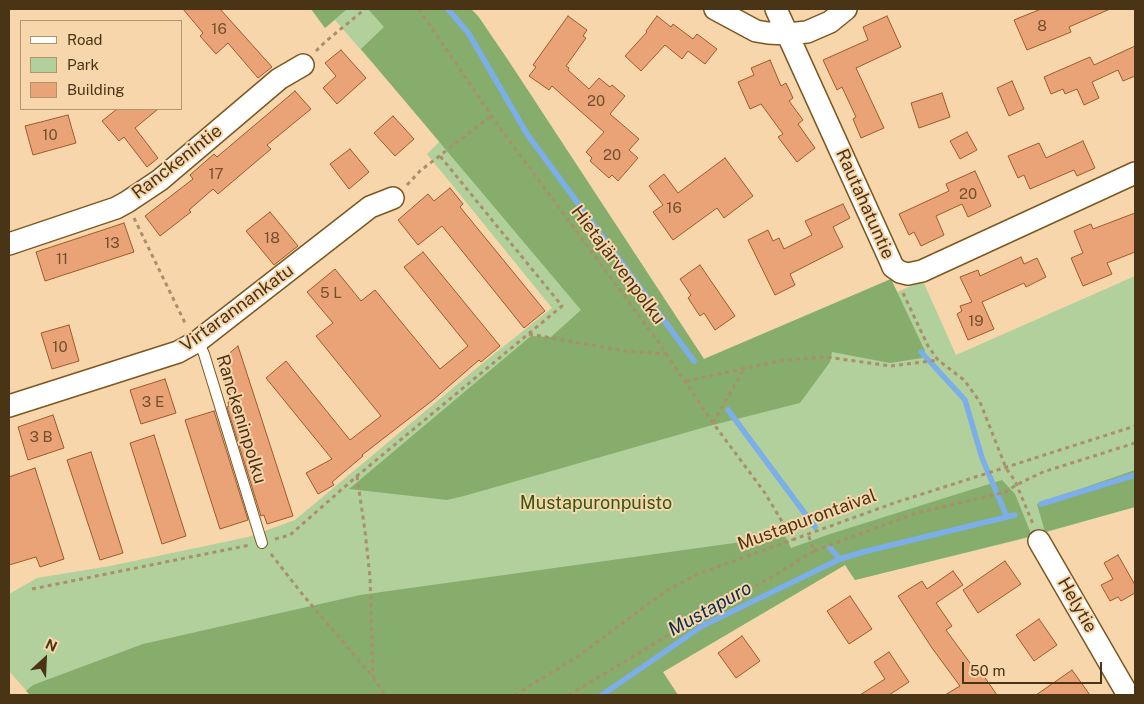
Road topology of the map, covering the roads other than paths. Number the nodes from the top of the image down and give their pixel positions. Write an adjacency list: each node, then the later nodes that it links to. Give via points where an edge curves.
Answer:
1 (715, 9): 4 (street, via 756,31)
2 (776, 9): 4 (street, Rautahatuntie)
3 (846, 9): 4 (street, via 830,22 808,32)
4 (788, 34): 6 (street, Rautahatuntie, via 893,267 900,272 922,271)
5 (303, 66): 8 (street, Ranckenintie, via 279,79 160,180 127,202)
6 (1135, 173)
7 (393, 198): 9 (street, Virtarannankatu, via 370,208)
8 (9, 244)
9 (198, 341): 10 (street, Virtarannankatu, via 178,352); 12 (lane, Ranckeninpolku)
10 (9, 406)
11 (1039, 541): 13 (street, Helytie)
12 (262, 543)
13 (1128, 695)

